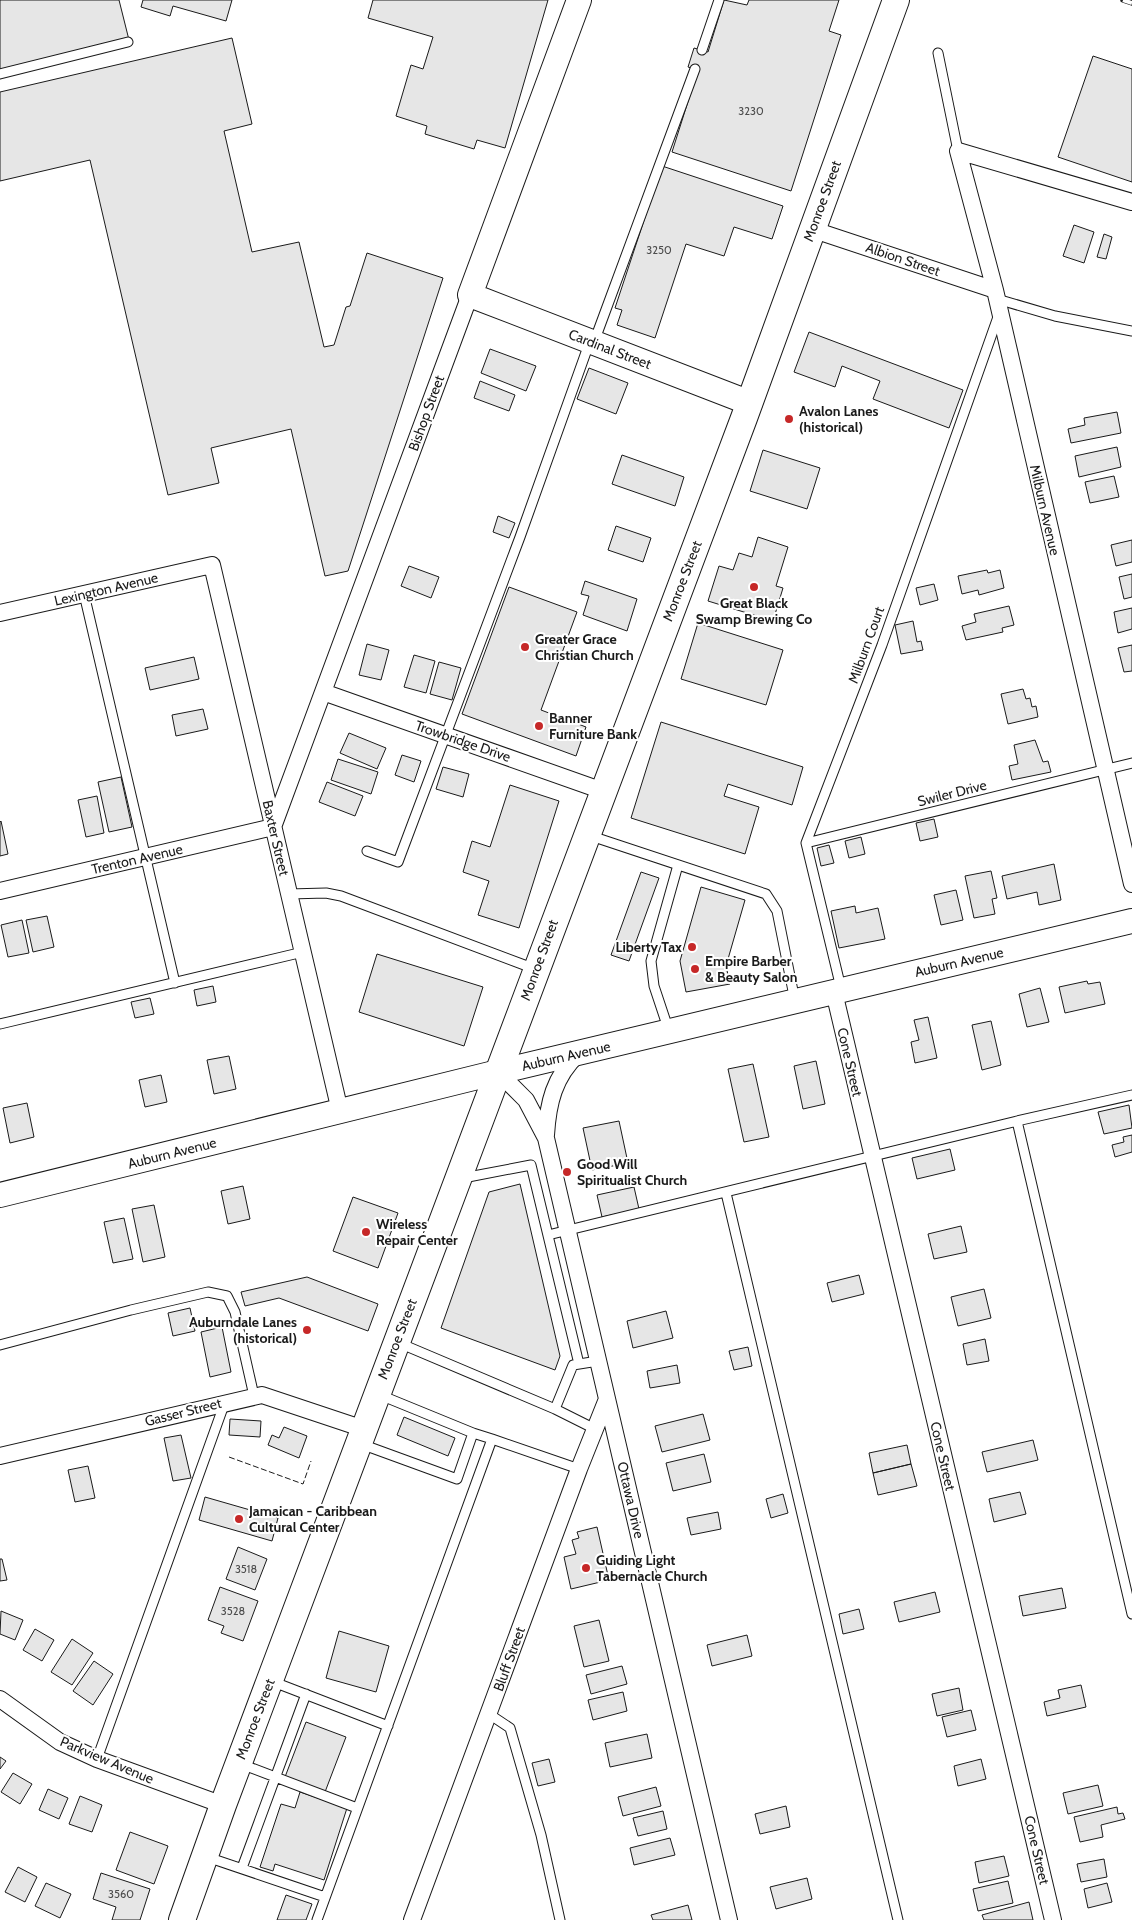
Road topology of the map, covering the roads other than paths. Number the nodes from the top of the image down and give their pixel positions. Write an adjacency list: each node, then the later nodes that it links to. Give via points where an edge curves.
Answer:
1 (579, 0): 12 (street, Bishop Street)
2 (719, 0): 5 (lane)
3 (896, 0): 11 (main road, Monroe Street)
4 (128, 42): 8 (lane)
5 (702, 50)
6 (938, 53): 9 (lane)
7 (695, 69): 15 (lane)
8 (0, 74)
9 (965, 153): 10 (street); 13 (street, Milburn Avenue)
10 (1132, 202)
11 (811, 228): 13 (street, Albion Street); 16 (main road, Monroe Street)
12 (470, 295): 15 (street, Cardinal Street); 20 (street, Bishop Street)
13 (997, 300): 14 (lane, via 1055,316); 23 (street, Milburn Avenue); 27 (lane, Milburn Court, via 882,645)
14 (1132, 331)
15 (592, 342): 16 (street, Cardinal Street); 21 (lane)
16 (750, 402): 24 (main road, Monroe Street)
17 (212, 565): 18 (street, Lexington Avenue); 25 (street, Baxter Street)
18 (84, 594): 19 (street, Lexington Avenue); 29 (lane)
19 (0, 613)
20 (323, 692): 21 (street, Trowbridge Drive); 25 (street, Bishop Street)
21 (446, 735): 24 (street, Trowbridge Drive); 28 (lane, via 398,862)
22 (1132, 763): 23 (lane, Swiler Drive)
23 (1105, 769): 27 (lane, Swiler Drive); 31 (street, Milburn Avenue)
24 (603, 791): 26 (main road, Monroe Street)
25 (273, 827): 29 (street, Trenton Avenue); 33 (street, Baxter Street)
26 (586, 835): 30 (lane); 36 (main road, Monroe Street)
27 (806, 843): 38 (lane)
28 (367, 850)
29 (144, 858): 32 (street, Trenton Avenue); 37 (lane)
30 (678, 865): 39 (lane, via 766,894 773,902); 41 (lane, via 651,961 654,986)
31 (1132, 884)
32 (0, 891)
33 (289, 894): 35 (street, Baxter Street); 36 (lane, via 326,892 341,896)
34 (1132, 921): 38 (street, Auburn Avenue)
35 (303, 952): 37 (lane); 45 (street, Baxter Street)
36 (536, 970): 43 (main road, Monroe Street)
37 (175, 984): 40 (lane)
38 (838, 991): 39 (street, Auburn Avenue); 48 (street, Cone Street)
39 (796, 1001): 41 (street, Auburn Avenue)
40 (0, 1024)
41 (669, 1031): 42 (street, Auburn Avenue)
42 (578, 1053): 43 (street, Auburn Avenue); 47 (street, Ottawa Drive, via 556,1082 550,1098)
43 (498, 1072): 45 (street, Auburn Avenue); 47 (street, Ottawa Drive, via 526,1100); 50 (main road, Monroe Street)
44 (1132, 1095): 46 (lane)
45 (340, 1111): 52 (street, Auburn Avenue)
46 (1017, 1122): 48 (lane); 74 (lane)
47 (546, 1138): 49 (street, Ottawa Drive)
48 (873, 1157): 51 (lane); 94 (street, Cone Street)
49 (541, 1163): 50 (lane); 53 (street, Ottawa Drive); 54 (lane)
50 (458, 1179): 59 (main road, Monroe Street)
51 (726, 1193): 53 (lane); 93 (lane)
52 (0, 1195)
53 (568, 1231): 54 (lane); 55 (street, Ottawa Drive)
54 (548, 1236): 56 (lane)
55 (577, 1269): 56 (lane); 57 (street, Ottawa Drive)
56 (557, 1272): 58 (lane)
57 (587, 1315): 58 (lane); 61 (street, Ottawa Drive)
58 (568, 1320): 62 (lane)
59 (396, 1342): 63 (main road, Monroe Street); 67 (lane)
60 (0, 1345): 64 (lane, via 131,1310 208,1292 219,1293 232,1303)
61 (598, 1361): 62 (lane); 65 (street, Ottawa Drive)
62 (579, 1364): 67 (lane, via 573,1366)
63 (377, 1394): 69 (lane); 70 (main road, Monroe Street)
64 (254, 1396): 66 (street, Gasser Street); 70 (street, Gasser Street, via 262,1394 281,1400)
65 (607, 1399): 68 (street, Bluff Street); 92 (street, Ottawa Drive)
66 (225, 1402): 72 (street, Gasser Street); 80 (lane)
67 (555, 1409): 68 (lane)
68 (595, 1429): 73 (street, Bluff Street)
69 (473, 1432): 70 (lane, via 457,1479); 71 (lane)
70 (361, 1436): 75 (main road, Monroe Street)
71 (492, 1439): 73 (lane); 79 (lane)
72 (0, 1456)
73 (578, 1469): 78 (street, Bluff Street)
74 (1132, 1614)
75 (270, 1681): 76 (lane); 81 (main road, Monroe Street)
76 (306, 1694): 79 (lane); 82 (lane)
77 (0, 1699): 80 (street, Parkview Avenue, via 60,1742)
78 (489, 1714): 90 (street, Bluff Street); 91 (lane, via 510,1728 541,1835)
79 (388, 1726): 84 (lane)
80 (97, 1759): 83 (street, Parkview Avenue)
81 (238, 1763): 82 (lane); 83 (main road, Monroe Street)
82 (275, 1777): 84 (lane); 86 (lane)
83 (223, 1805): 85 (main road, Monroe Street)
84 (358, 1808): 87 (lane)
85 (205, 1856): 86 (lane); 88 (main road, Monroe Street)
86 (242, 1868): 87 (lane)
87 (325, 1897): 89 (lane)
88 (182, 1920)
89 (317, 1920)
90 (412, 1920)
91 (560, 1920)
92 (729, 1920)
93 (898, 1920)
94 (1053, 1920)

